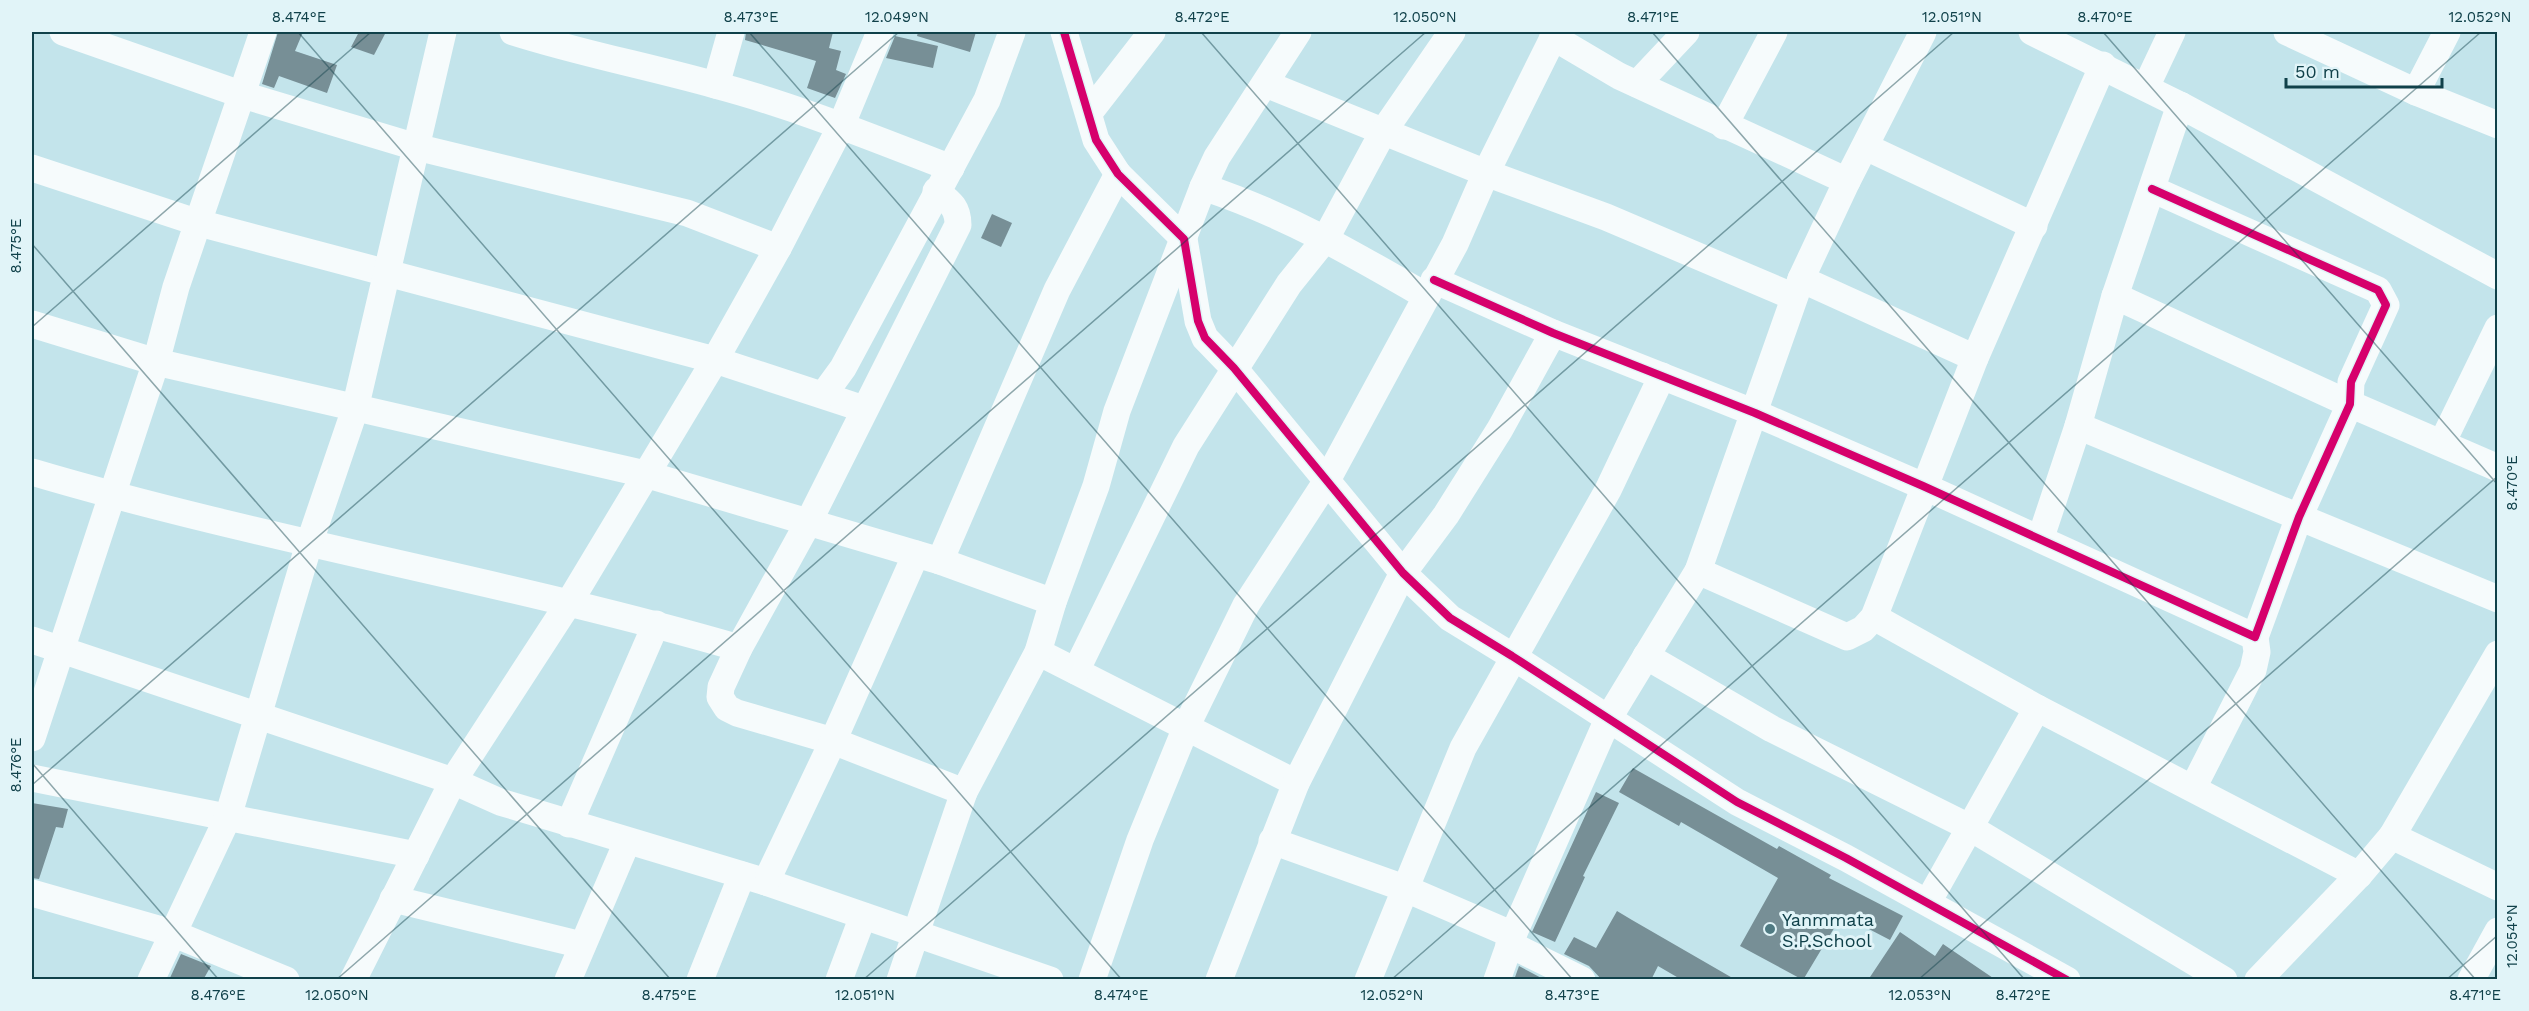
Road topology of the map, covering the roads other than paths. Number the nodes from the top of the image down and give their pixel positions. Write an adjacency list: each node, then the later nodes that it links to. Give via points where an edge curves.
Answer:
1 (63, 32): 27 (street)
2 (263, 32): 27 (street)
3 (443, 32): 34 (street)
4 (513, 32): 20 (street)
5 (731, 32): 24 (street)
6 (880, 32): 31 (street)
7 (1012, 32): 37 (street, via 987,100)
8 (1064, 32): 29 (street)
9 (1152, 32): 29 (street)
10 (1686, 32): 23 (street)
11 (1774, 32): 32 (street)
12 (1923, 32): 35 (street)
13 (2032, 32): 21 (street)
14 (2172, 32): 25 (street)
15 (2287, 32): 26 (street)
16 (2446, 32): 26 (street)
17 (1293, 34): 22 (street)
18 (1445, 34): 33 (street)
19 (1554, 34): 23 (street); 38 (street)
20 (579, 42): 24 (street)
21 (2103, 64): 25 (street); 45 (street)
22 (1266, 84): 33 (street); 41 (street, via 1217,157)
23 (1637, 84): 32 (street)
24 (716, 85): 31 (street)
25 (2146, 87): 28 (street)
26 (2416, 92): 30 (street)
27 (243, 95): 34 (street); 44 (street)
28 (2180, 105): 42 (street); 50 (street)
29 (1089, 113): 39 (street, via 1096,140)
30 (2498, 125)
31 (841, 126): 37 (street); 48 (street)
32 (1724, 126): 40 (street)
33 (1383, 132): 38 (street); 46 (street)
34 (416, 147): 48 (street, via 687,213); 49 (street)
35 (1866, 147): 40 (street); 45 (street)
36 (32, 168): 44 (street)
37 (951, 168): 43 (street)
38 (1486, 173): 51 (street, via 1455,244); 52 (street)
39 (1118, 174): 47 (street); 79 (street, via 1057,290)
40 (1847, 181): 52 (street)
41 (1203, 188): 46 (street, via 1284,217); 47 (street)
42 (2152, 189): 53 (street); 63 (street, via 2378,290 2386,305 2351,382)
43 (936, 191): 62 (street, via 843,368); 65 (street, via 953,204 958,212 958,225)
44 (199, 223): 49 (street); 59 (street, via 176,287)
45 (2034, 226): 57 (street)
46 (1326, 238): 51 (street); 60 (street, via 1289,284)
47 (1184, 239): 60 (street, via 1198,321 1205,338); 84 (street, via 1139,348)
48 (778, 248): 58 (street)
49 (387, 275): 58 (street); 64 (street)
50 (2498, 276)
51 (1430, 288): 56 (street); 72 (street)
52 (1798, 288): 57 (street); 66 (street)
53 (2115, 296): 63 (street); 67 (street)
54 (32, 324): 59 (street)
55 (2498, 328): 68 (street)
56 (1553, 333): 61 (street); 81 (street, via 1500,429 1446,515)
57 (1975, 358): 73 (street)
58 (715, 360): 62 (street); 71 (street)
59 (156, 362): 64 (street); 74 (street)
60 (1234, 368): 72 (street); 95 (street, via 1186,447)
61 (1662, 376): 66 (street); 92 (street, via 1608,490)
62 (824, 394): 65 (street)
63 (2350, 404): 68 (street); 75 (street)
64 (355, 409): 71 (street); 78 (street)
65 (864, 410): 76 (street)
66 (1755, 413): 73 (street); 80 (street)
67 (2078, 426): 75 (street); 77 (street)
68 (2442, 444): 69 (street)
69 (2498, 468)
70 (32, 472): 74 (street)
71 (645, 474): 76 (street); 83 (street)
72 (1326, 482): 81 (street); 99 (street, via 1246,605)
73 (1923, 486): 77 (street); 85 (street)
74 (112, 496): 78 (street); 90 (street)
75 (2299, 517): 82 (street); 87 (street)
76 (808, 523): 79 (street); 89 (street)
77 (2041, 537): 87 (street)
78 (309, 544): 83 (street); 97 (street)
79 (928, 558): 84 (street); 101 (street)
80 (1698, 571): 85 (street, via 1847,637 1863,629); 93 (street)
81 (1403, 573): 92 (street, via 1450,618); 104 (street)
82 (2498, 599)
83 (570, 601): 86 (street); 103 (street)
84 (1053, 602): 91 (street)
85 (1874, 617): 96 (street)
86 (656, 624): 89 (street); 108 (street)
87 (2255, 637): 105 (street, via 2253,670)
88 (32, 640): 90 (street)
89 (739, 648): 101 (street, via 721,687 720,698 727,708)
90 (59, 649): 97 (street); 100 (street)
91 (1038, 652): 95 (street); 106 (street)
92 (1512, 656): 98 (street); 117 (street, via 1463,748)
93 (1646, 656): 98 (street); 109 (street, via 1772,729)
94 (2496, 659): 110 (street)
95 (1077, 671): 99 (street)
96 (2037, 708): 105 (street); 109 (street)
97 (257, 716): 103 (street); 107 (street)
98 (1608, 719): 120 (street, via 1737,802); 125 (street)
99 (1185, 727): 104 (street); 137 (street, via 1140,840)
100 (32, 738)
101 (833, 741): 106 (street); 115 (street)
102 (32, 778): 107 (street)
103 (453, 782): 108 (street); 113 (street)
104 (1296, 783): 111 (street)
105 (2193, 788): 114 (street)
106 (964, 792): 124 (street)
107 (228, 817): 113 (street); 123 (street)
108 (569, 824): 112 (street)
109 (1969, 827): 120 (street); 142 (street)
110 (2392, 836): 114 (street); 116 (street)
111 (1272, 841): 117 (street); 138 (street)
112 (627, 842): 115 (street); 126 (street)
113 (416, 855): 119 (street)
114 (2359, 875): 143 (street)
115 (754, 879): 121 (street); 133 (street)
116 (2498, 887)
117 (1404, 888): 125 (street); 139 (street)
118 (32, 893): 123 (street)
119 (393, 900): 126 (street); 131 (street)
120 (1928, 902): 128 (street)
121 (863, 916): 124 (street); 134 (street)
122 (2498, 931): 144 (street)
123 (172, 933): 129 (street); 130 (street)
124 (916, 934): 127 (street); 135 (street)
125 (1511, 939): 140 (street); 141 (street)
126 (582, 945): 132 (street)
127 (1015, 974): 136 (street)
128 (2053, 976)
129 (151, 980)
130 (286, 980)
131 (353, 980)
132 (568, 980)
133 (700, 980)
134 (838, 980)
135 (900, 980)
136 (1050, 980)
137 (1092, 980)
138 (1219, 980)
139 (1368, 980)
140 (1497, 980)
141 (1582, 980)
142 (2224, 980)
143 (2258, 980)
144 (2471, 980)

